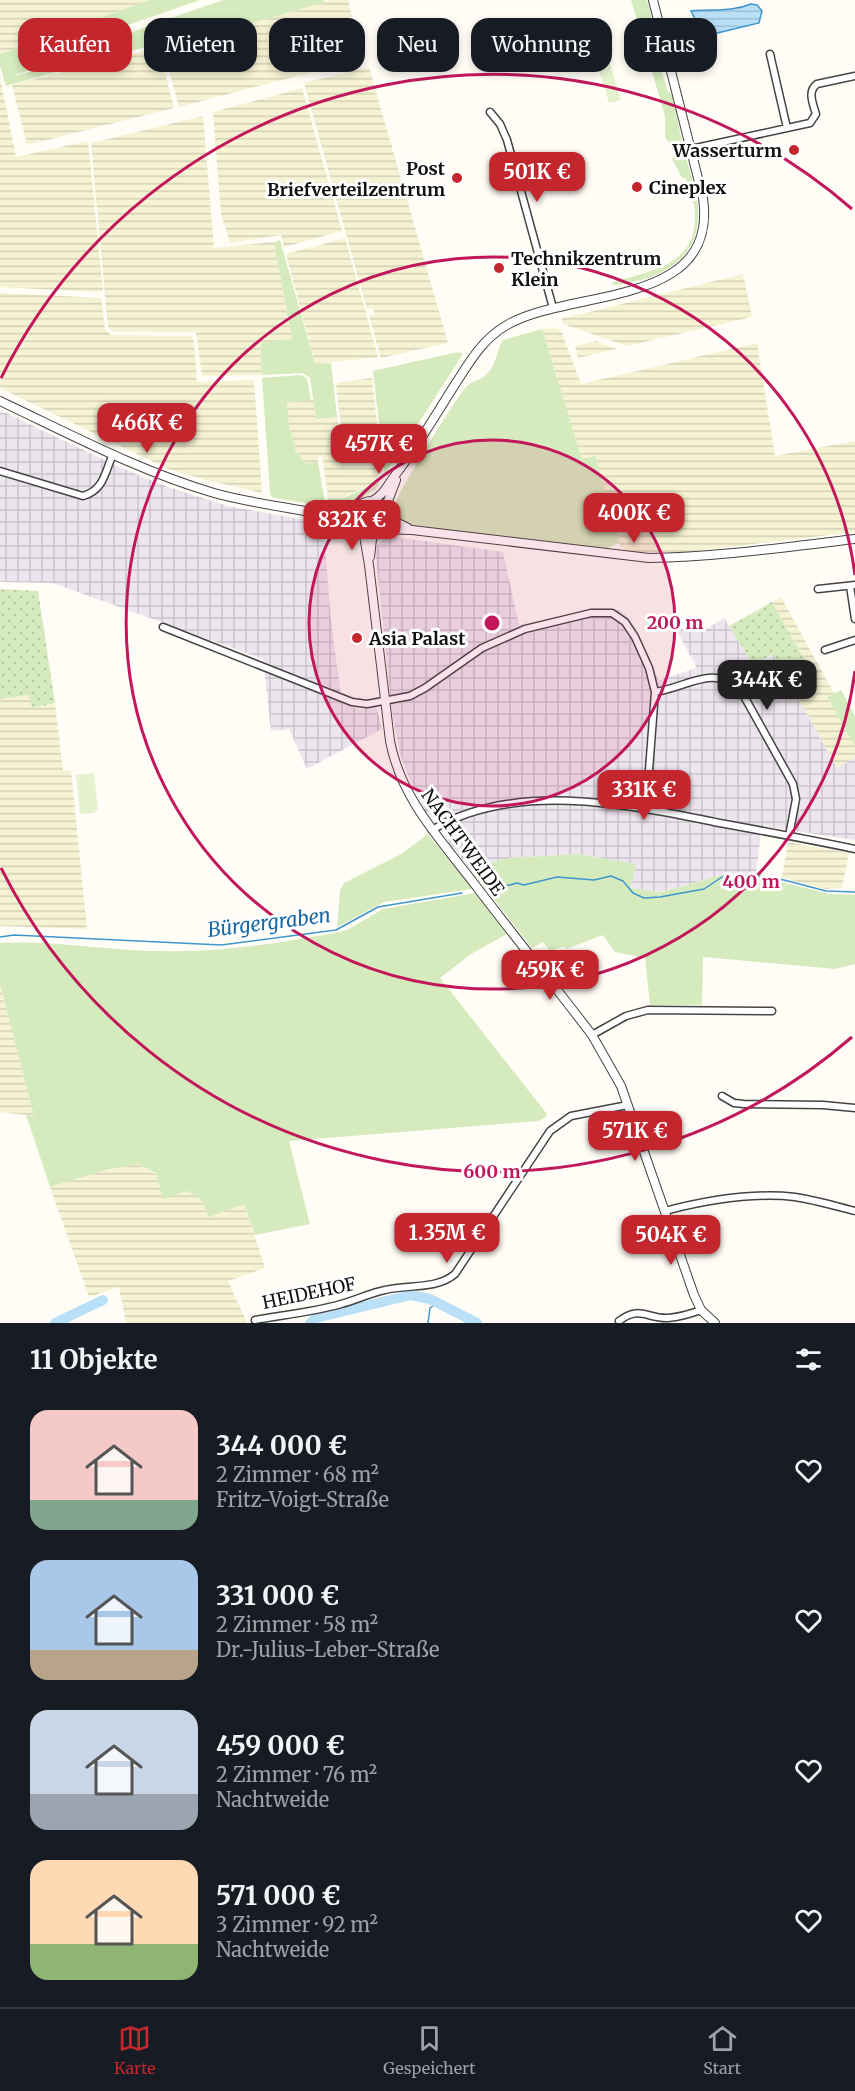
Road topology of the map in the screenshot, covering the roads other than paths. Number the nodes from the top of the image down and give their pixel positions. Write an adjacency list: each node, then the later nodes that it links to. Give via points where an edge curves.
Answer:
1 (653, 0): 6 (street)
2 (770, 54): 5 (street)
3 (855, 76): 5 (street, via 812,87 814,119)
4 (490, 112): 7 (street, via 507,140)
5 (787, 129): 6 (street)
6 (691, 149): 7 (street, via 704,213 701,235 686,262 655,283)
7 (554, 308): 10 (street, via 513,321 484,343)
8 (0, 401): 9 (street)
9 (113, 454): 11 (street, via 99,487 83,496); 15 (street, via 214,493)
10 (401, 467): 12 (street); 14 (street)
11 (0, 471)
12 (372, 501): 13 (street); 14 (street)
13 (357, 510): 15 (street); 16 (street)
14 (386, 512): 18 (street, via 386,523); 19 (street, via 392,520)
15 (324, 514): 16 (street)
16 (356, 522): 17 (street)
17 (363, 530): 18 (street); 21 (street, NACHTWEIDE)
18 (379, 530): 19 (street); 21 (street, NACHTWEIDE, via 372,539)
19 (412, 530): 20 (street, via 649,558 737,553)
20 (855, 539)
21 (369, 565): 29 (street, NACHTWEIDE)
22 (853, 585): 23 (street); 24 (street)
23 (818, 589)
24 (855, 619)
25 (163, 627): 29 (street, via 352,702)
26 (855, 640): 27 (street)
27 (825, 650)
28 (656, 692): 29 (street, via 631,630 619,616 603,612 508,634 419,692); 30 (street); 32 (street, via 714,677 727,679 740,689 793,784 795,799)
29 (385, 701): 31 (street, NACHTWEIDE, via 394,759 414,803)
30 (646, 809): 31 (street, via 583,802 513,804 465,813); 32 (street)
31 (432, 830): 35 (street, NACHTWEIDE)
32 (789, 836): 33 (street)
33 (855, 849)
34 (772, 1011): 35 (street, via 648,1010 626,1016)
35 (592, 1035): 37 (street, NACHTWEIDE, via 615,1073)
36 (722, 1096): 38 (street, via 744,1104)
37 (628, 1105): 39 (street, NACHTWEIDE); 42 (street, HEIDEHOF, via 571,1116 550,1131 447,1281 383,1290 339,1305)
38 (855, 1108)
39 (665, 1211): 40 (street, via 758,1196 795,1197); 41 (street, NACHTWEIDE)
40 (855, 1211)
41 (701, 1310): 43 (street, via 667,1318 638,1312); 44 (street, NACHTWEIDE)
42 (255, 1320)
43 (619, 1321)
44 (715, 1323)

